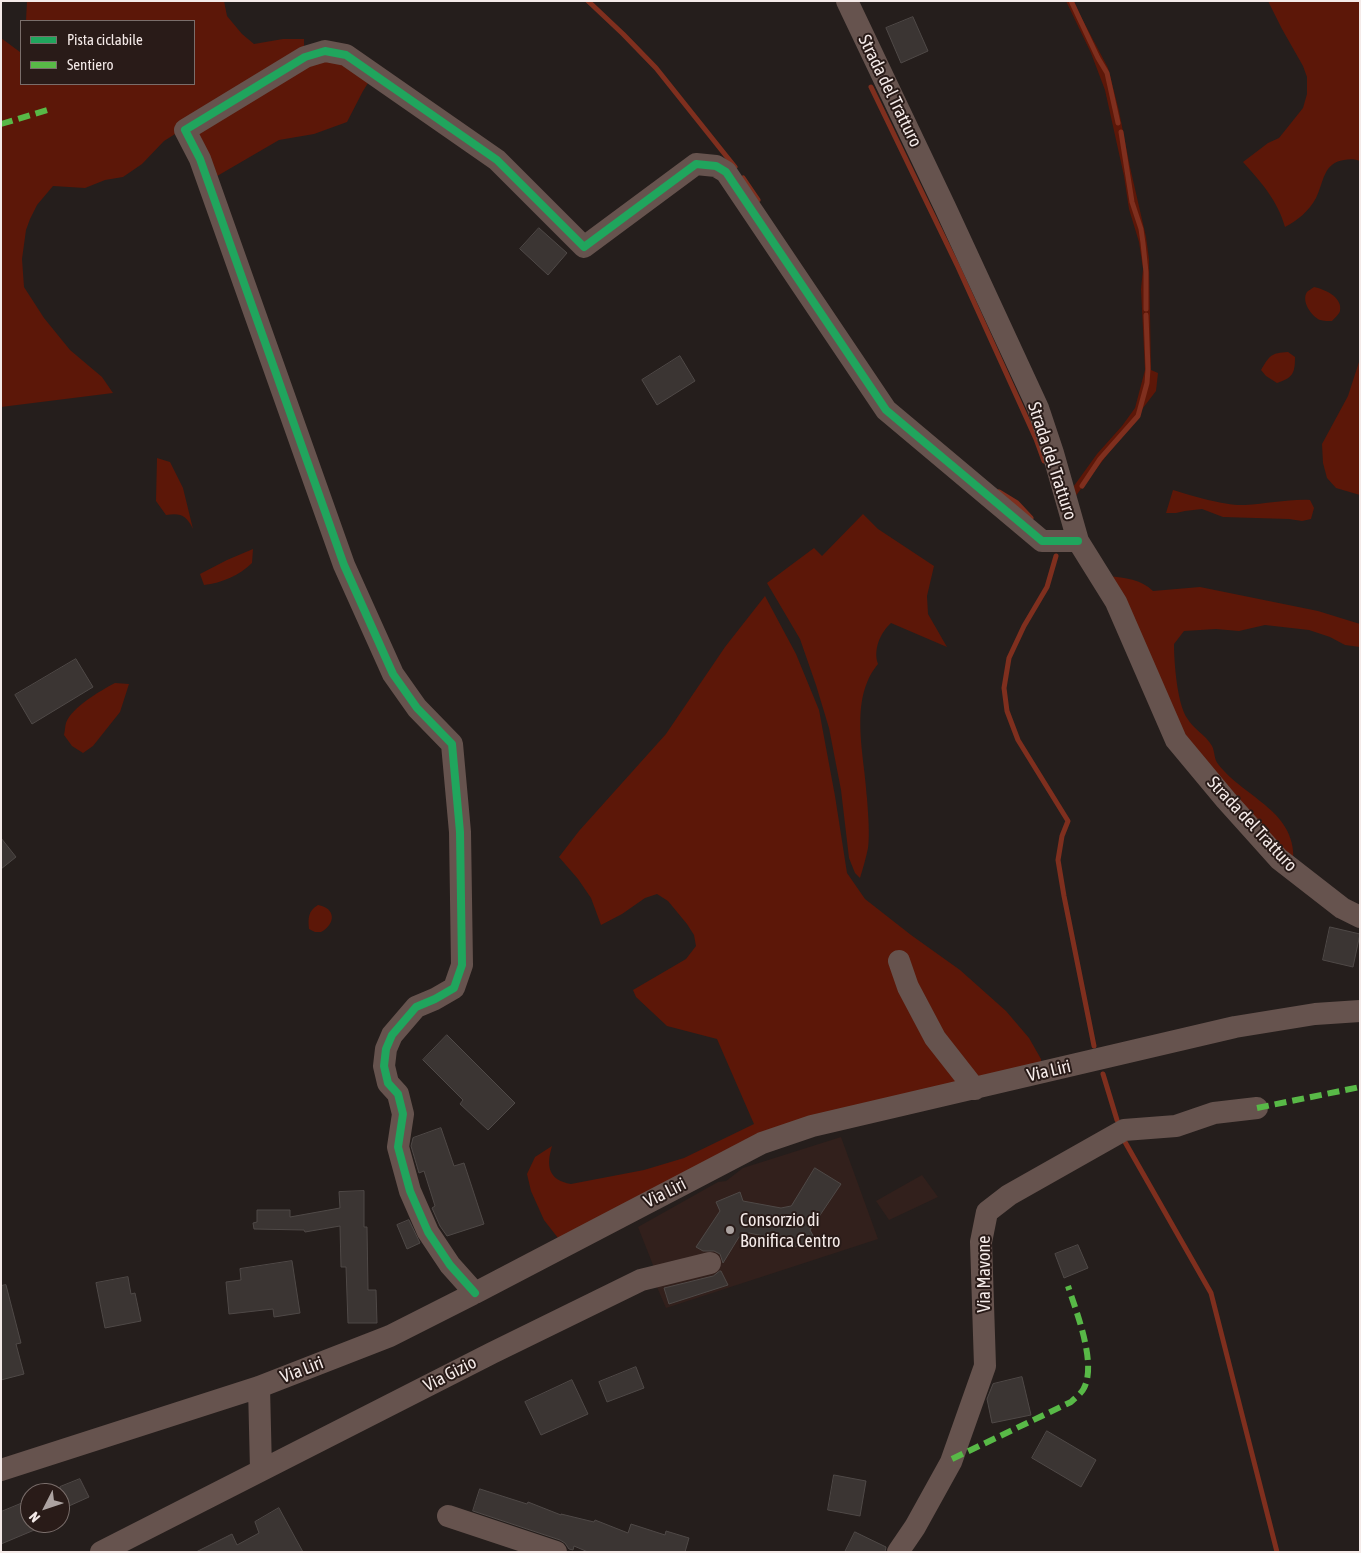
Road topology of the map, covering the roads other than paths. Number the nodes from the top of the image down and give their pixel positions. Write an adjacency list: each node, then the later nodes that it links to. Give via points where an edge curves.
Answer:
1 (847, 1): 2 (street, Strada del Tratturo, via 1038,408)
2 (1078, 541): 3 (street, Strada del Tratturo, via 1116,602 1176,740 1280,859 1342,908); 9 (street, via 1042,542 886,410 726,172 716,166 696,164 584,247 497,160 346,55 325,50 305,57 185,130 200,159 344,565 393,674 417,708 452,744 460,832 462,964 454,988 416,1007 392,1035 384,1066 388,1083 398,1094 403,1114 398,1147 410,1191 428,1232 450,1265)
3 (1360, 917)
4 (899, 961): 6 (street, via 908,987 934,1038)
5 (1360, 1011): 6 (street, Via Liri, via 1316,1014 1235,1027)
6 (975, 1089): 9 (street, Via Liri, via 812,1126 762,1143)
7 (1257, 1108): 16 (street, Via Mavone, via 1214,1113 1176,1126 1124,1130 1009,1194 987,1212 981,1242 985,1366 951,1462)
8 (710, 1263): 12 (street, Via Gizio, via 641,1280)
9 (475, 1293): 10 (street, Via Liri, via 390,1336)
10 (259, 1387): 11 (street, Via Liri); 12 (street)
11 (1, 1470)
12 (261, 1470): 14 (street, Via Gizio)
13 (448, 1516): 15 (street)
14 (101, 1552)
15 (556, 1552)
16 (898, 1552)

